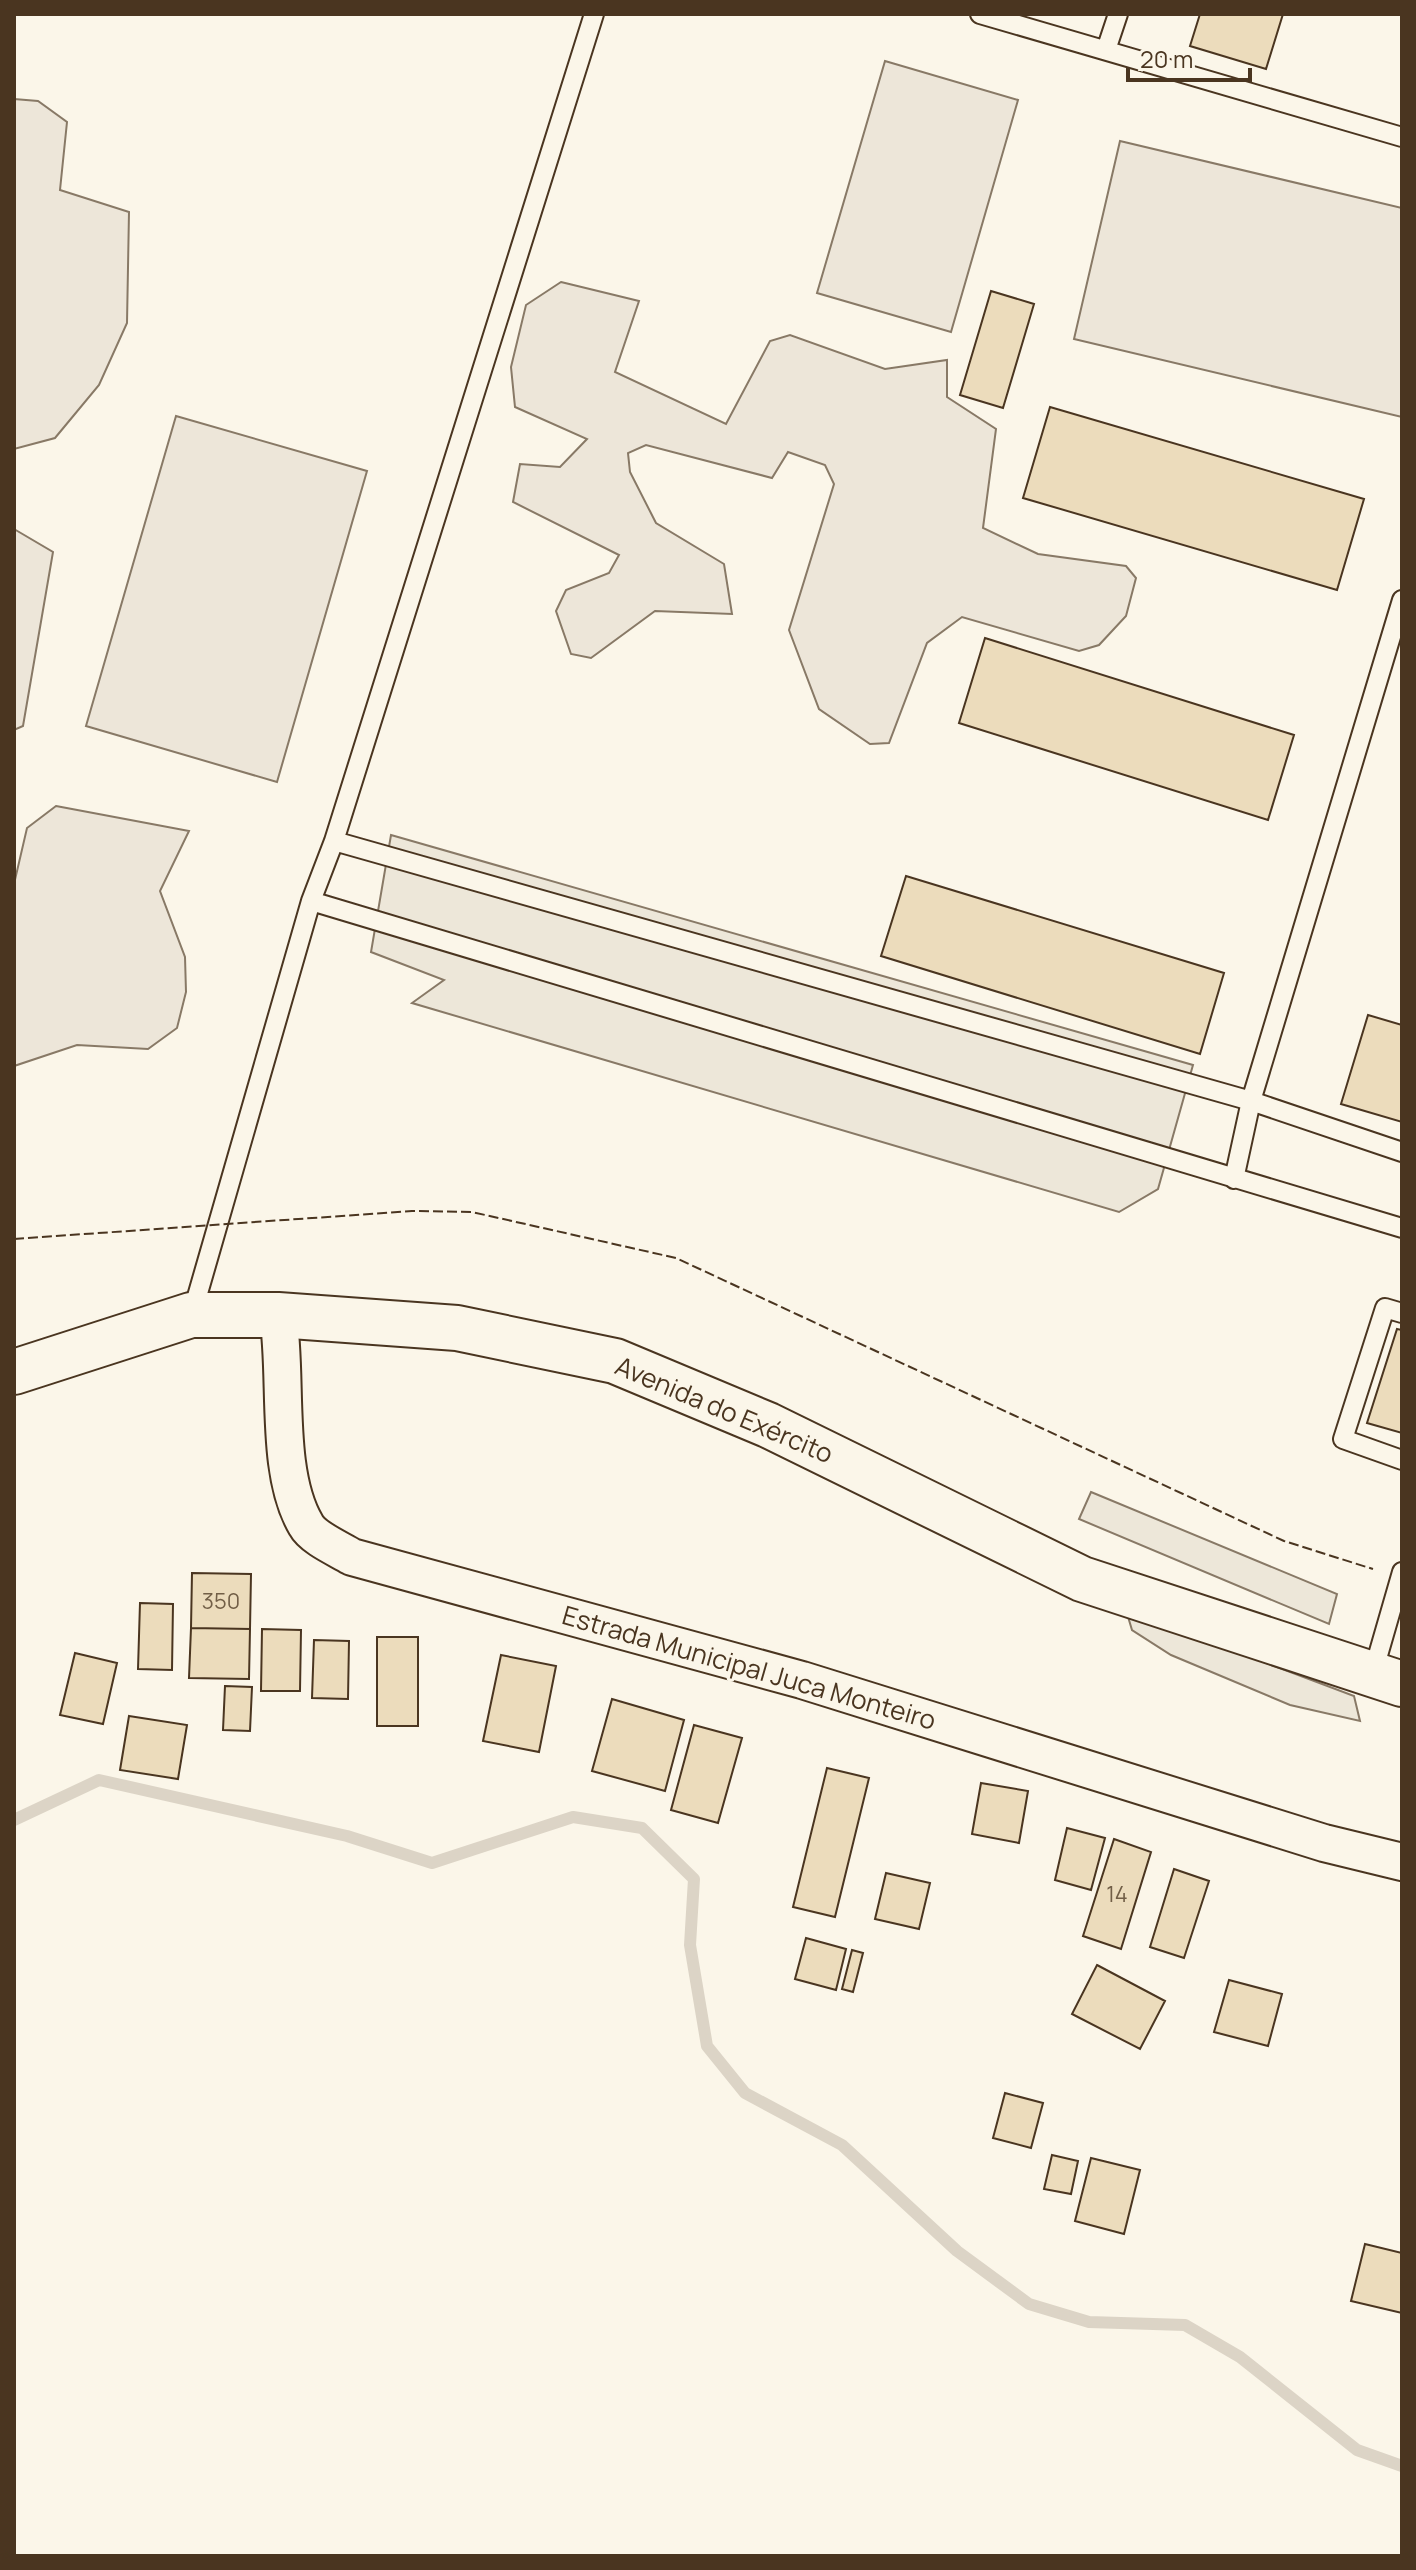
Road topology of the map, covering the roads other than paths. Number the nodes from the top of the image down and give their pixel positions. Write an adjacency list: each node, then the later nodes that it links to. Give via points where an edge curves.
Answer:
1 (594, 14): 7 (lane)
2 (980, 14): 4 (lane)
3 (1118, 14): 4 (lane)
4 (1106, 50): 5 (lane)
5 (1402, 137)
6 (1402, 600): 9 (lane)
7 (334, 841): 8 (lane); 9 (lane)
8 (311, 901): 11 (lane); 14 (lane)
9 (1251, 1101): 10 (lane); 11 (lane)
10 (1402, 1152)
11 (1234, 1179): 12 (lane)
12 (1402, 1228)
13 (1402, 1313): 17 (lane, via 1385,1308 1343,1439)
14 (191, 1315): 15 (street, Avenida do Exército); 16 (street, Avenida do Exército)
15 (278, 1315): 19 (street, Avenida do Exército, via 457,1328 615,1361 768,1425 1082,1579); 20 (street, Estrada Municipal Juca Monteiro, via 292,1487 306,1528 352,1557 802,1680 1324,1843)
16 (14, 1372)
17 (1402, 1460)
18 (1402, 1572): 19 (lane)
19 (1394, 1679)
20 (1402, 1862)

